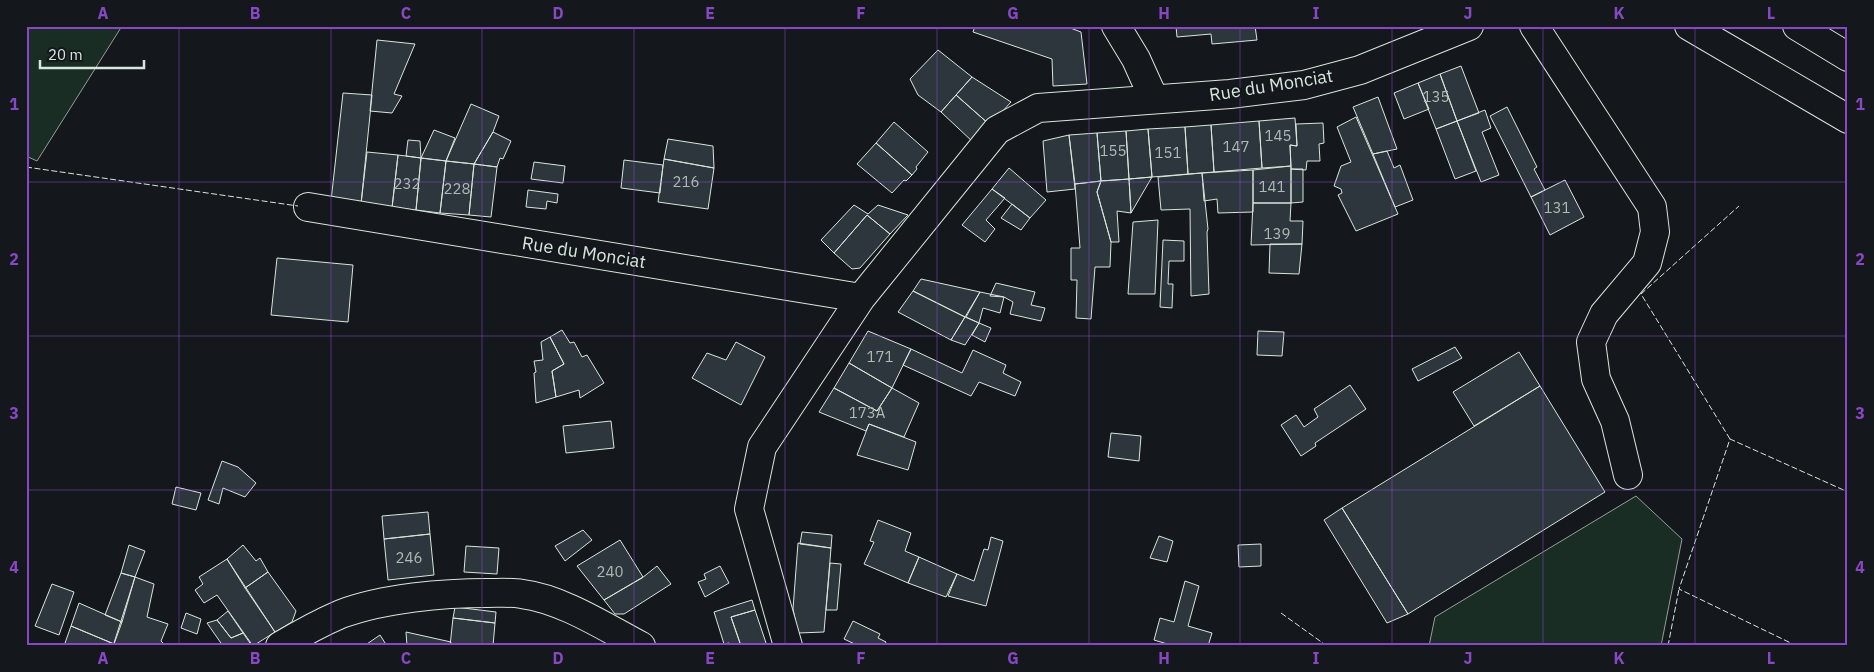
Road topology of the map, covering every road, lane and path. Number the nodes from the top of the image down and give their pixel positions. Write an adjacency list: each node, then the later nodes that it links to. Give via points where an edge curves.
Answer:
1 (1116, 26): 7 (main road, via 1136,59)
2 (1469, 26): 7 (main road, Rue du Monciat, via 1360,70 1304,84 1230,94)
3 (1534, 26): 11 (main road, via 1652,207 1655,232 1647,262 1604,314 1591,342 1596,379 1615,420)
4 (1689, 26): 8 (main road)
5 (1797, 26): 6 (main road)
6 (1848, 57)
7 (1154, 99): 10 (main road, Rue du Monciat, via 1038,108 997,130)
8 (1848, 119)
9 (308, 207): 10 (main road, Rue du Monciat)
10 (861, 298): 14 (main road, Rue du Monciat, via 762,447 749,508)
11 (1628, 475)
12 (280, 646): 13 (main road, via 342,614 379,604 454,593 494,593 523,594 558,604)
13 (641, 646)
14 (788, 646)

